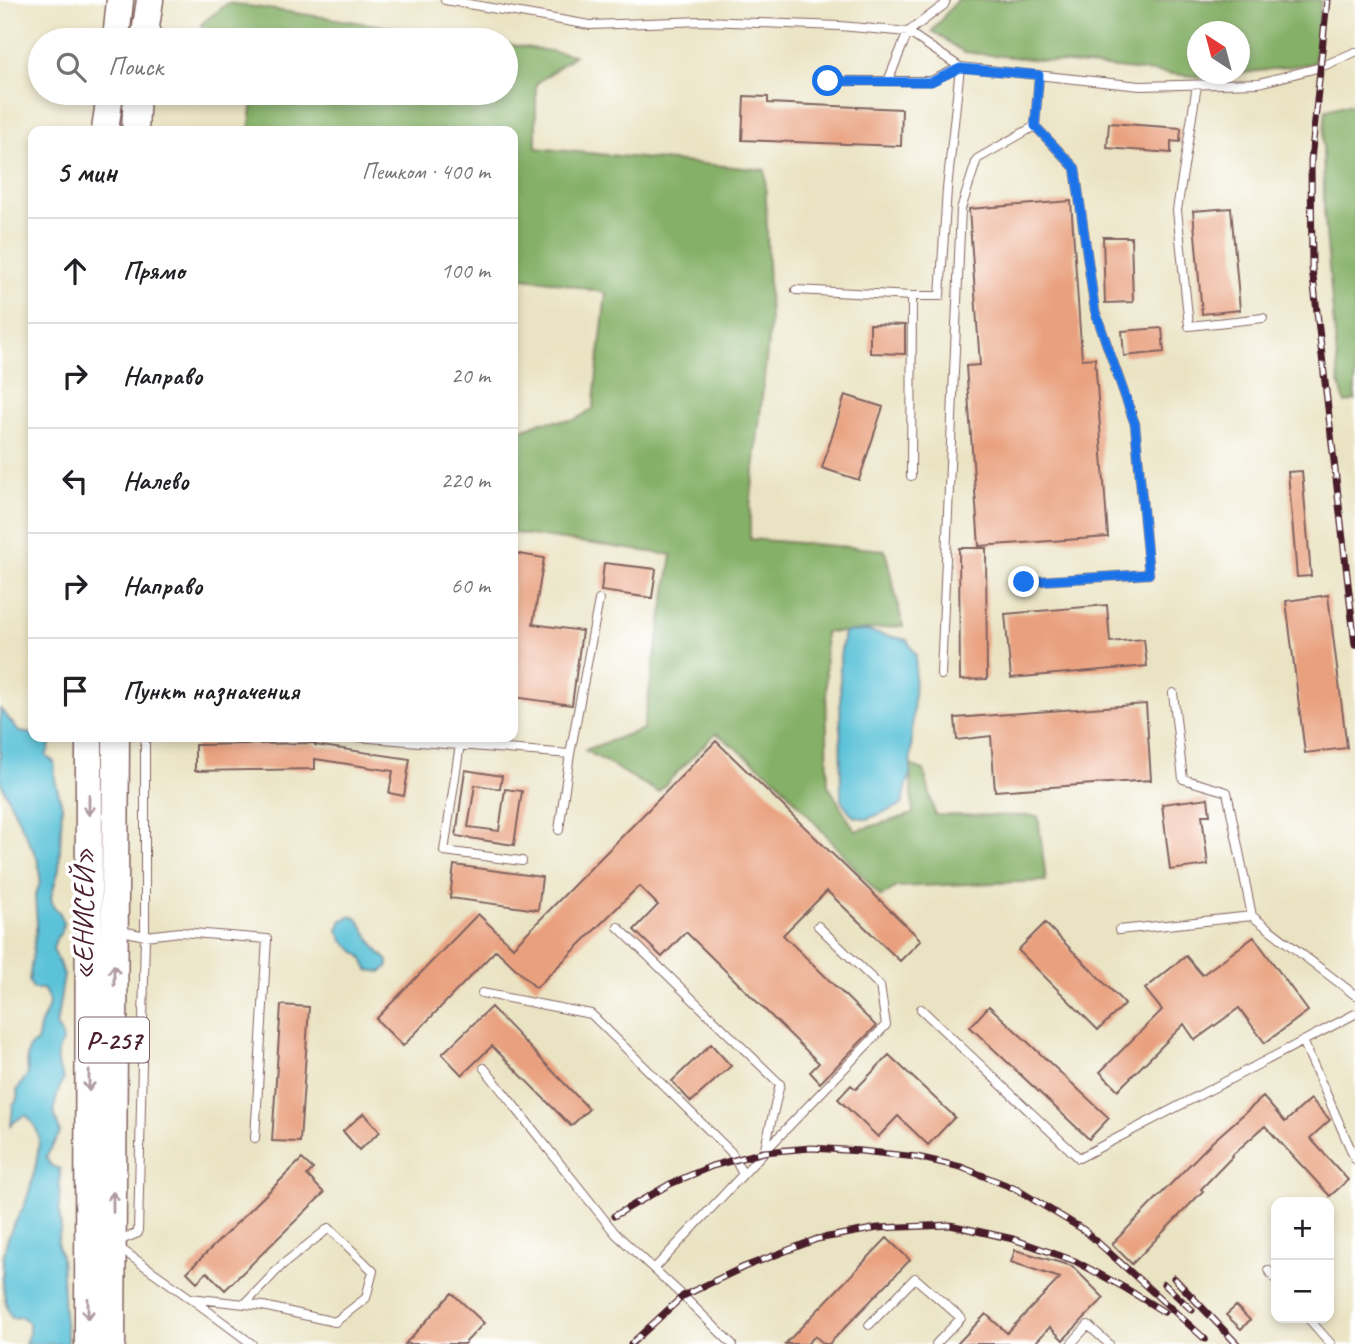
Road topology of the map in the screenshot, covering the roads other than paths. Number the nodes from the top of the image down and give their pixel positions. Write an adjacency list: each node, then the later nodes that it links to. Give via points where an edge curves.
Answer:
1 (120, 0): 5 (highway)
2 (150, 0): 6 (highway)
3 (445, 0): 7 (lane, via 590,25 704,22)
4 (946, 0): 7 (lane)
5 (117, 28)
6 (146, 28)
7 (908, 32): 9 (lane); 12 (lane)
8 (1355, 52): 13 (lane, via 1321,67 1259,83)
9 (960, 68): 10 (lane); 12 (lane, via 931,82); 20 (lane, via 940,296)
10 (1039, 75): 13 (lane, via 1140,86); 18 (lane)
11 (828, 81): 12 (lane)
12 (888, 81)
13 (1197, 85): 21 (lane, via 1177,210 1189,326)
14 (108, 105): 16 (highway)
15 (136, 105): 17 (highway)
16 (106, 126)
17 (135, 126)
18 (1035, 126): 23 (lane, via 1075,168 1095,311 1135,424 1149,574); 25 (lane, via 977,159 961,209)
19 (796, 290): 20 (lane)
20 (912, 296): 22 (lane)
21 (1263, 318)
22 (911, 476)
23 (1024, 582)
24 (599, 600): 32 (lane)
25 (942, 675)
26 (1173, 693): 35 (lane, via 1183,779 1227,792)
27 (89, 742): 59 (highway, «ЕНИСЕЙ» / Р-257, one-way to 59)
28 (116, 742): 38 (highway, «ЕНИСЕЙ» / Р-257)
29 (145, 742): 40 (lane)
30 (450, 742): 31 (lane)
31 (460, 744): 32 (lane); 34 (lane, via 444,851)
32 (570, 754): 33 (lane)
33 (559, 830)
34 (522, 861)
35 (1252, 916): 39 (lane); 42 (lane)
36 (818, 926): 48 (lane, via 880,986 886,1025)
37 (618, 927): 48 (lane, via 780,1084)
38 (115, 929): 40 (lane); 51 (highway, «ЕНИСЕЙ» / Р-257, one-way to 38)
39 (1119, 930)
40 (145, 936): 47 (lane, via 180,932 267,939); 51 (lane, via 138,1233)
41 (482, 993): 50 (lane, via 591,1014 731,1152)
42 (1355, 995)
43 (921, 1009): 45 (lane, via 1079,1158)
44 (1355, 1014): 45 (lane)
45 (1303, 1041): 49 (lane)
46 (484, 1068): 52 (lane, via 615,1233)
47 (255, 1138)
48 (764, 1152): 50 (lane)
49 (1355, 1159)
50 (743, 1174): 52 (lane)
51 (113, 1243): 55 (lane); 60 (highway, «ЕНИСЕЙ» / Р-257)
52 (654, 1269): 62 (lane)
53 (1268, 1270): 54 (lane)
54 (1271, 1274)
55 (190, 1298): 56 (lane); 61 (lane)
56 (245, 1304): 56 (lane, via 335,1322 366,1298 373,1271 329,1228 282,1265)
57 (1312, 1323): 66 (lane)
58 (869, 1325): 63 (lane, via 915,1278 961,1318)
59 (88, 1344)
60 (112, 1344)
61 (253, 1344)
62 (732, 1344)
63 (936, 1344)
64 (1071, 1344): 65 (lane, via 1088,1325)
65 (1109, 1344)
66 (1331, 1344)

